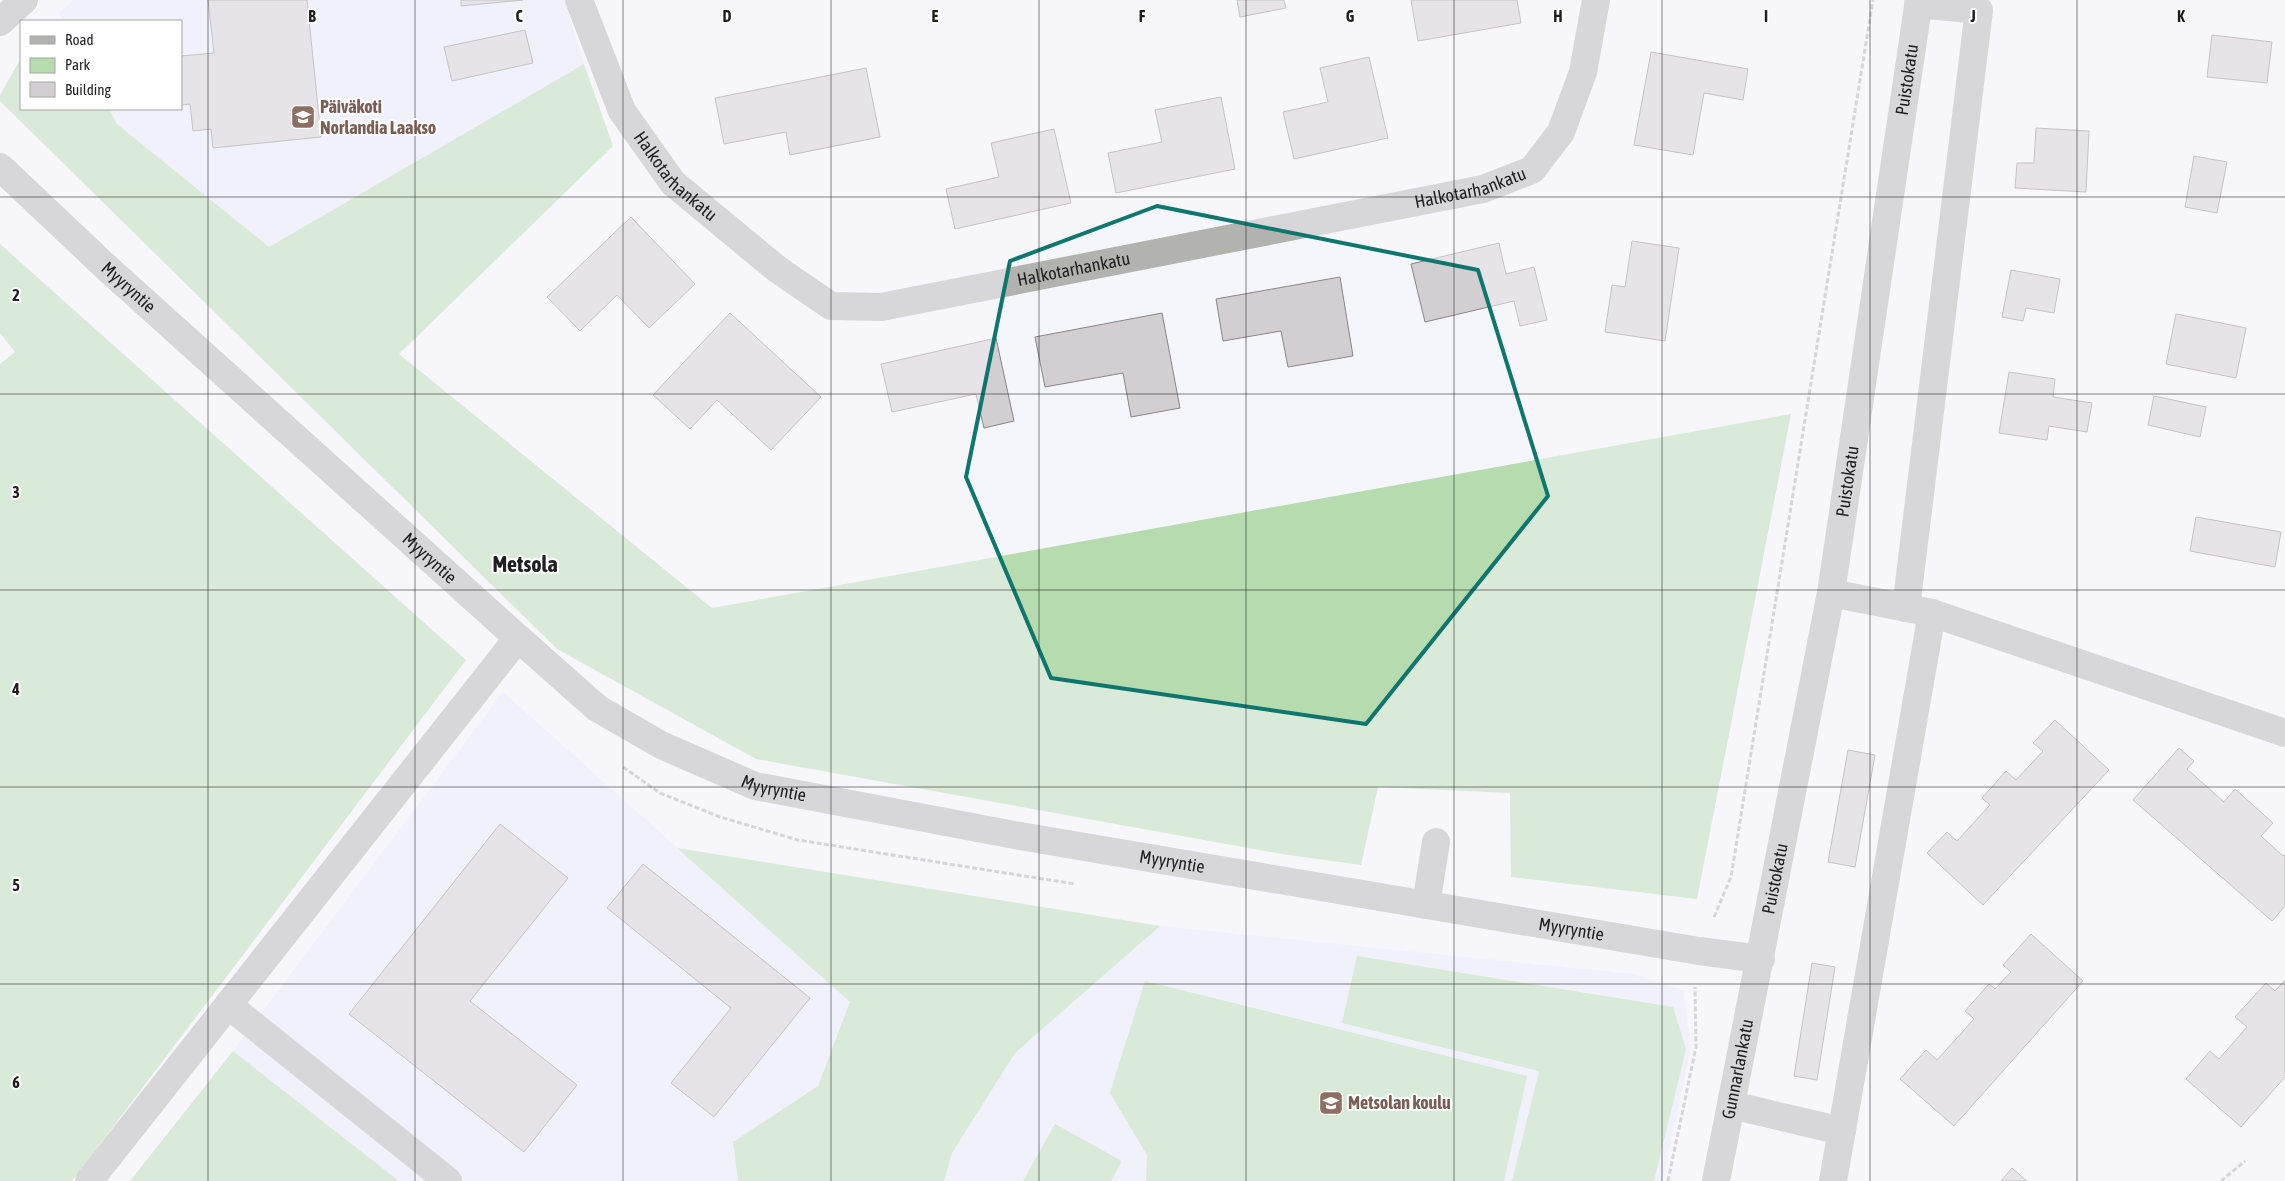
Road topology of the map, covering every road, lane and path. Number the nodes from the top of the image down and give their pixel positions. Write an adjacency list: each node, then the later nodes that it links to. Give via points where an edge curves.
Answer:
1 (24, 0): 6 (street)
2 (579, 0): 3 (street, Halkotarhankatu, via 622,111 673,183 777,269 831,306 881,307 1483,189 1532,170 1561,132 1583,72)
3 (1596, 0)
4 (1873, 0): 16 (path, via 1731,877)
5 (1918, 2): 8 (street, Puistokatu); 9 (street, via 1979,10)
6 (0, 22)
7 (0, 167): 10 (street, Myyryntie)
8 (1831, 592): 9 (street); 17 (street, Puistokatu)
9 (1919, 610): 11 (street); 20 (street)
10 (518, 638): 15 (street, Myyryntie, via 597,708 661,745 755,786 1020,836); 18 (street)
11 (2285, 733)
12 (617, 763): 14 (path, via 660,793 720,817 798,840)
13 (1436, 842): 15 (street)
14 (1083, 886)
15 (1426, 905): 16 (street, Myyryntie)
16 (1699, 951): 17 (street, Myyryntie); 24 (path, via 1695,984 1696,1047)
17 (1761, 959): 19 (street, Gunnarlankatu)
18 (228, 1005): 22 (street); 23 (street)
19 (1731, 1105): 20 (street); 25 (street, Gunnarlankatu)
20 (1842, 1131): 26 (street)
21 (2245, 1161): 27 (path)
22 (88, 1181)
23 (448, 1181)
24 (1668, 1181)
25 (1716, 1181)
26 (1833, 1181)
27 (2221, 1181)

